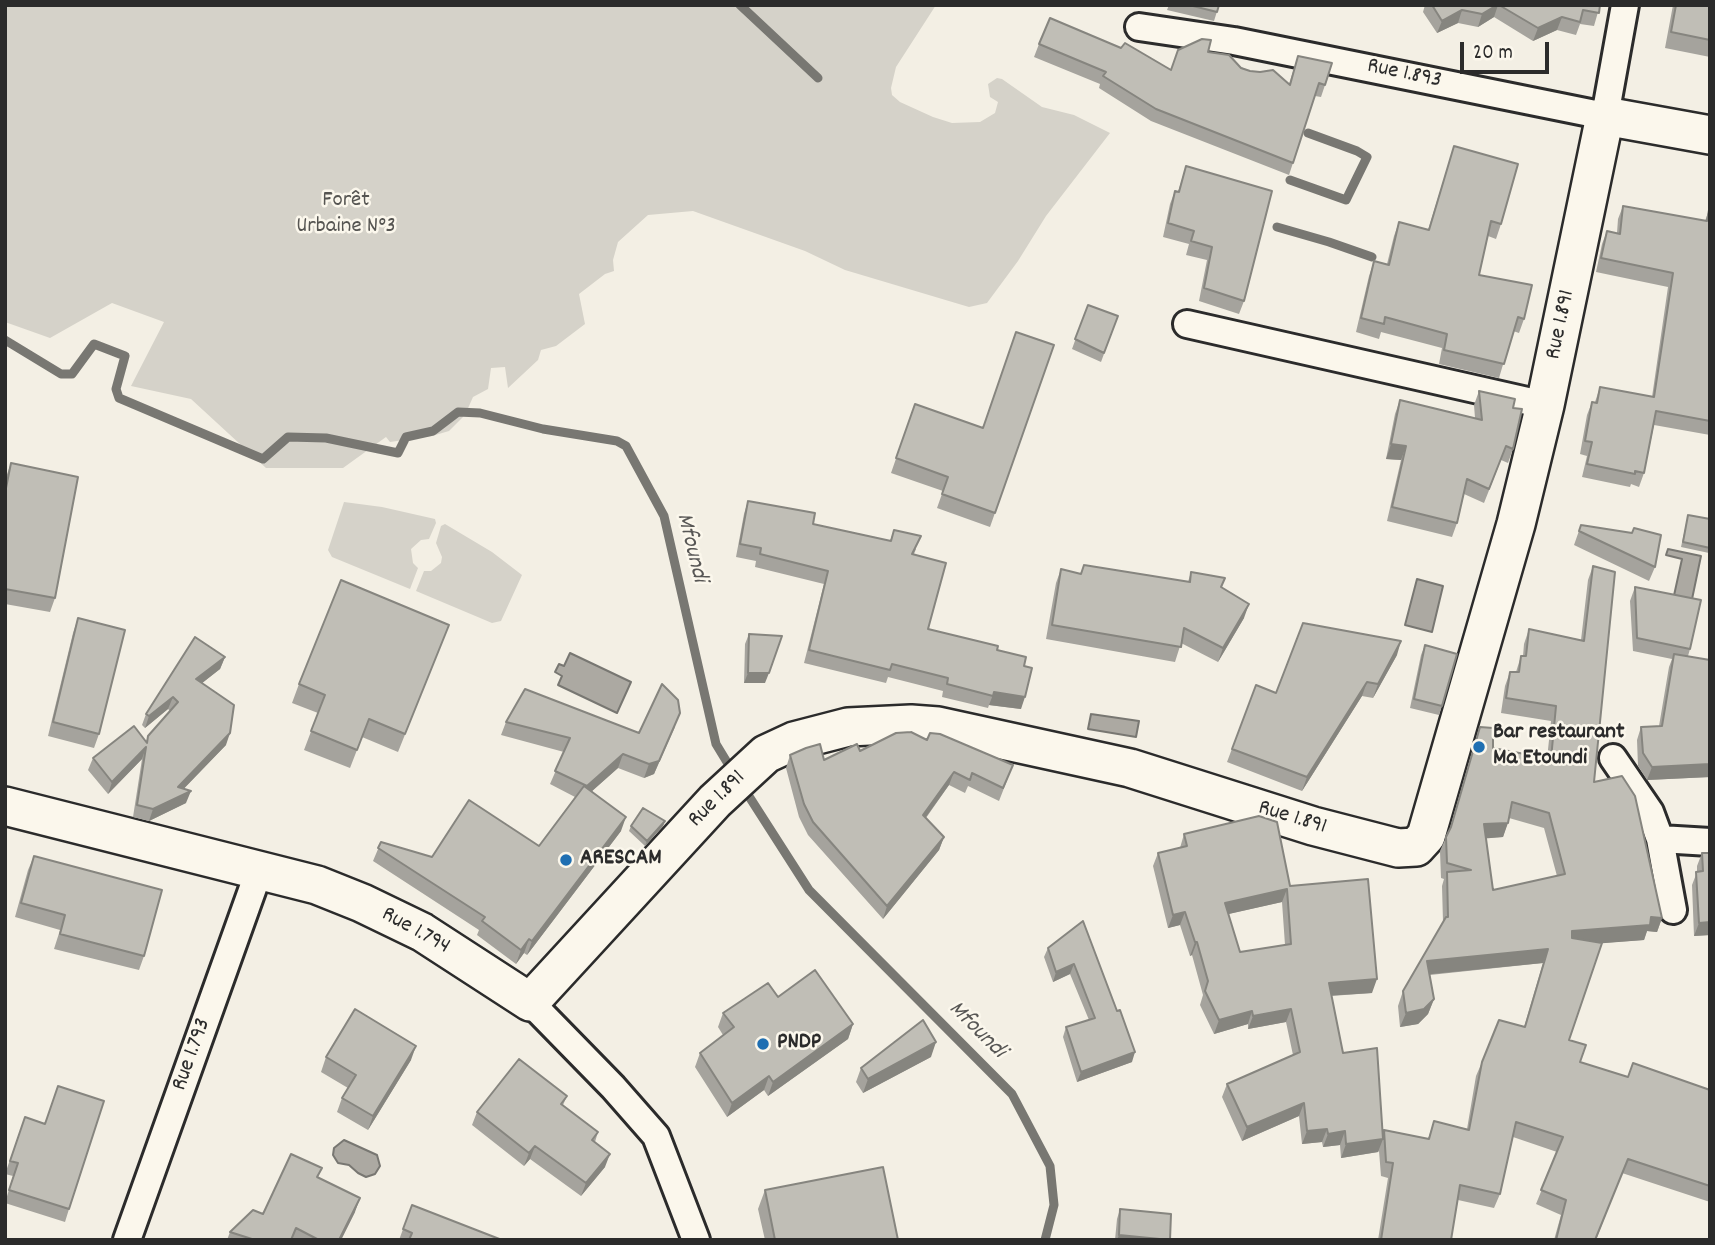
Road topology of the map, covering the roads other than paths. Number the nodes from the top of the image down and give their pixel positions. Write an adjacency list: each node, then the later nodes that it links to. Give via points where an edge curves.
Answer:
1 (1625, 5): 3 (street)
2 (1139, 27): 3 (street, Rue 1.893, via 1234,41)
3 (1605, 116): 4 (street, Rue 1.893); 6 (street, Rue 1.891)
4 (1710, 135)
5 (1187, 324): 6 (street)
6 (1545, 405): 13 (street, Rue 1.891, via 1516,524 1430,823 1416,847 1398,848 1312,826 1130,768 938,726 848,727 794,741 766,754 715,801)
7 (1613, 758): 9 (street, via 1650,812)
8 (5, 806): 11 (street, Rue 1.794)
9 (1660, 839): 10 (street); 12 (street)
10 (1710, 842)
11 (259, 871): 13 (street, Rue 1.794, via 317,885 422,932); 14 (street, Rue 1.793)
12 (1674, 910)
13 (530, 1002): 15 (street, Rue 1.794, via 656,1136)
14 (127, 1240)
15 (696, 1240)

